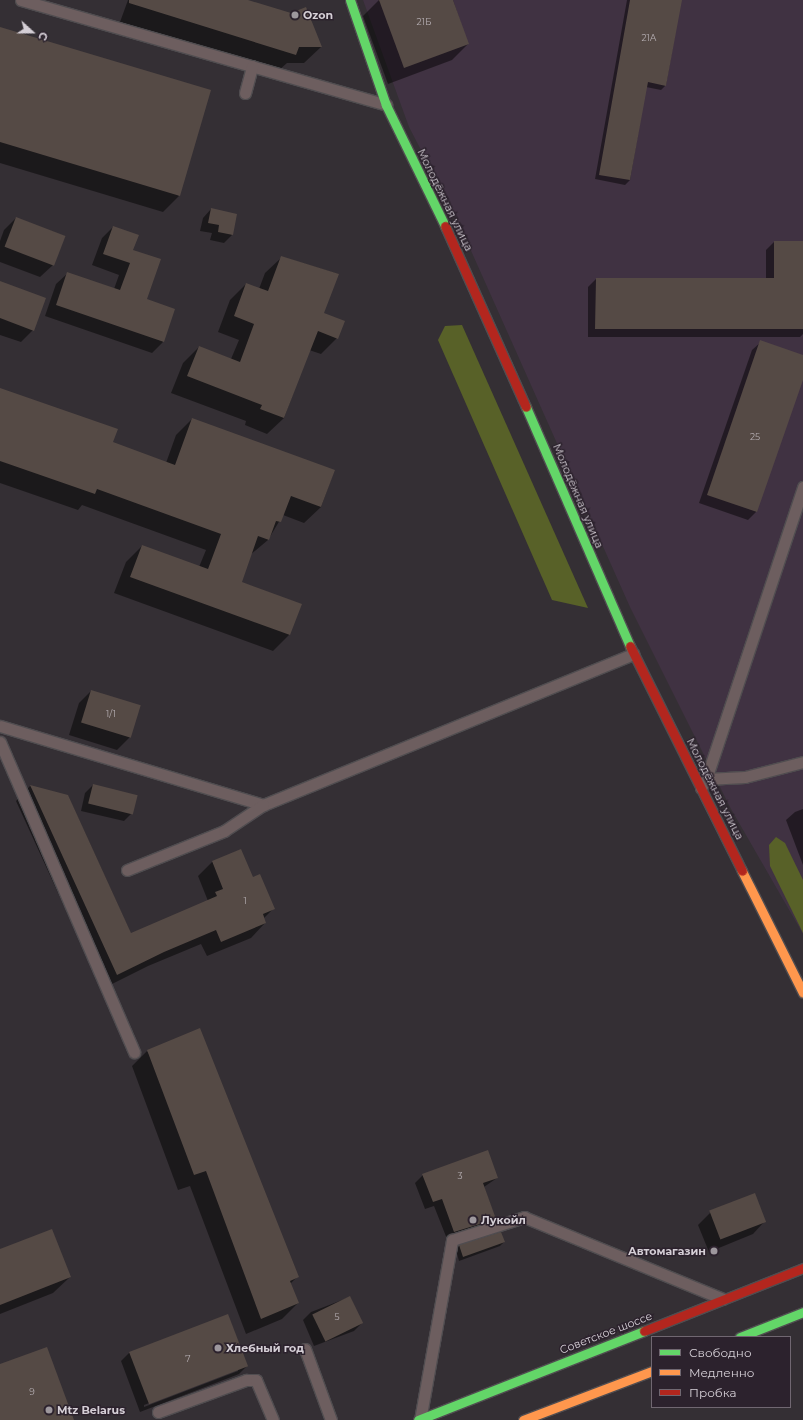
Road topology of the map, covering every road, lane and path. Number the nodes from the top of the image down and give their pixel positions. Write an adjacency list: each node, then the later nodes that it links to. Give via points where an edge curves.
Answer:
1 (21, 0): 3 (lane)
2 (350, 0): 5 (main road, Молодёжная улица)
3 (252, 66): 4 (lane); 5 (lane)
4 (244, 93)
5 (386, 105): 7 (main road, Молодёжная улица, via 476,293)
6 (803, 487): 11 (lane)
7 (634, 654): 11 (main road, Молодёжная улица); 12 (lane)
8 (0, 726): 12 (lane)
9 (0, 742): 15 (lane)
10 (803, 762): 11 (lane, via 745,777)
11 (703, 783): 14 (main road, Молодёжная улица)
12 (263, 805): 13 (lane, via 224,831)
13 (127, 870)
14 (803, 993)
15 (134, 1052)
16 (803, 1259): 18 (main road)
17 (803, 1268): 18 (main road, Советское шоссе)
18 (786, 1276): 19 (main road, Советское шоссе)
19 (726, 1300): 27 (main road, Советское шоссе); 27 (lane, via 524,1217 452,1240)
20 (803, 1312): 21 (main road)
21 (743, 1336)
22 (305, 1349): 26 (lane)
23 (651, 1371): 28 (main road)
24 (158, 1412): 25 (lane, via 246,1380 256,1380)
25 (273, 1420)
26 (331, 1420)
27 (419, 1420)
28 (523, 1420)

